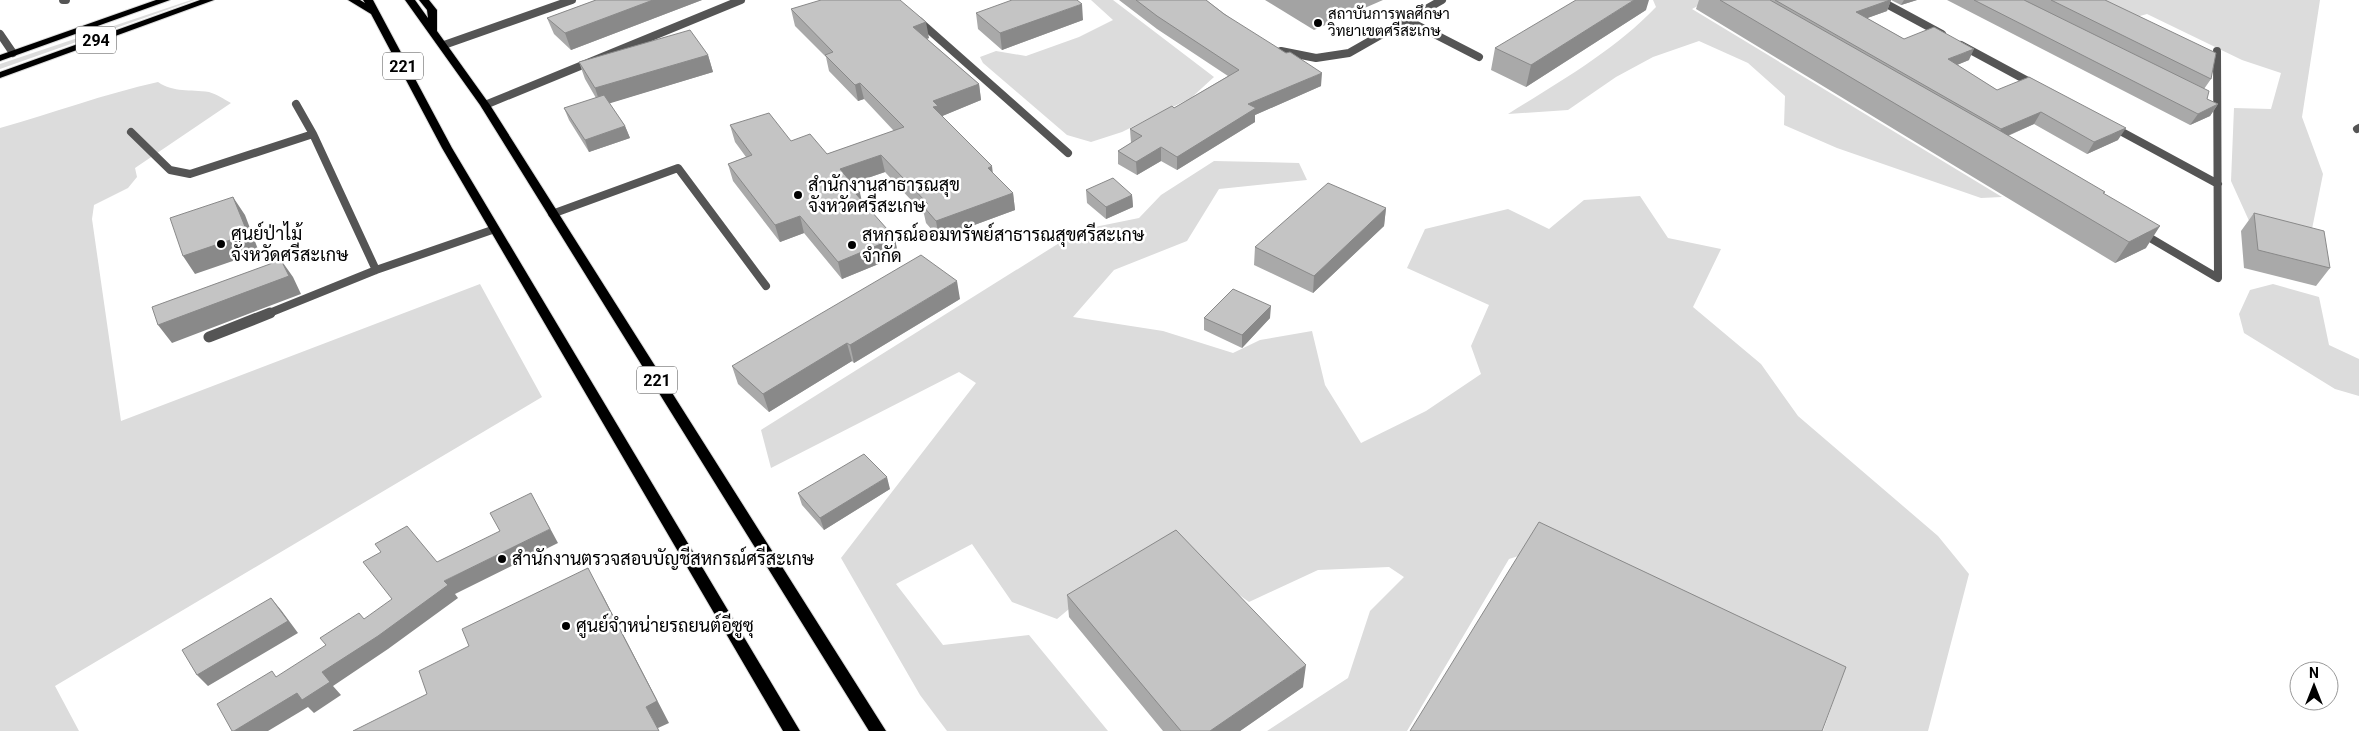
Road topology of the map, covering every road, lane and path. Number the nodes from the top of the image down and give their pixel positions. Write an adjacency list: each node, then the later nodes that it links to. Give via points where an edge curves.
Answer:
1 (165, 0): 23 (main road, 294)
2 (209, 0): 12 (main road, 294)
3 (218, 0): 12 (main road)
4 (353, 0): 13 (main road)
5 (368, 0): 13 (main road, 221)
6 (410, 0): 16 (main road, 221)
7 (424, 0): 16 (main road, via 432,10)
8 (572, 0): 20 (street)
9 (741, 0): 31 (street)
10 (1442, 0): 15 (street)
11 (1879, 0): 18 (street)
12 (193, 6): 26 (main road, 294)
13 (374, 12): 39 (main road, 221)
14 (912, 15): 35 (street)
15 (1407, 20): 21 (street, via 1350,53 1316,58 1284,53); 24 (street)
16 (433, 31): 20 (main road, 221)
17 (0, 34): 23 (street)
18 (1948, 38)
19 (1957, 42): 27 (street)
20 (444, 45): 31 (main road, 221)
21 (1271, 46)
22 (2217, 51): 30 (street)
23 (13, 53): 25 (main road, 294)
24 (1479, 57)
25 (0, 58)
26 (0, 75)
27 (2044, 90)
28 (2208, 100): 30 (street)
29 (296, 104): 34 (street)
30 (2217, 104): 36 (street)
31 (485, 105): 37 (main road, 221)
32 (2105, 122): 36 (street)
33 (132, 132): 34 (street, via 170,170 190,174)
34 (313, 134): 40 (street)
35 (1068, 153)
36 (2218, 184): 38 (street, via 2218,278)
37 (552, 214): 41 (street, via 678,168); 44 (main road, 221)
38 (2132, 228)
39 (494, 229): 40 (street); 43 (main road, 221)
40 (376, 270): 42 (street)
41 (766, 286)
42 (209, 337)
43 (792, 731)
44 (878, 731)

